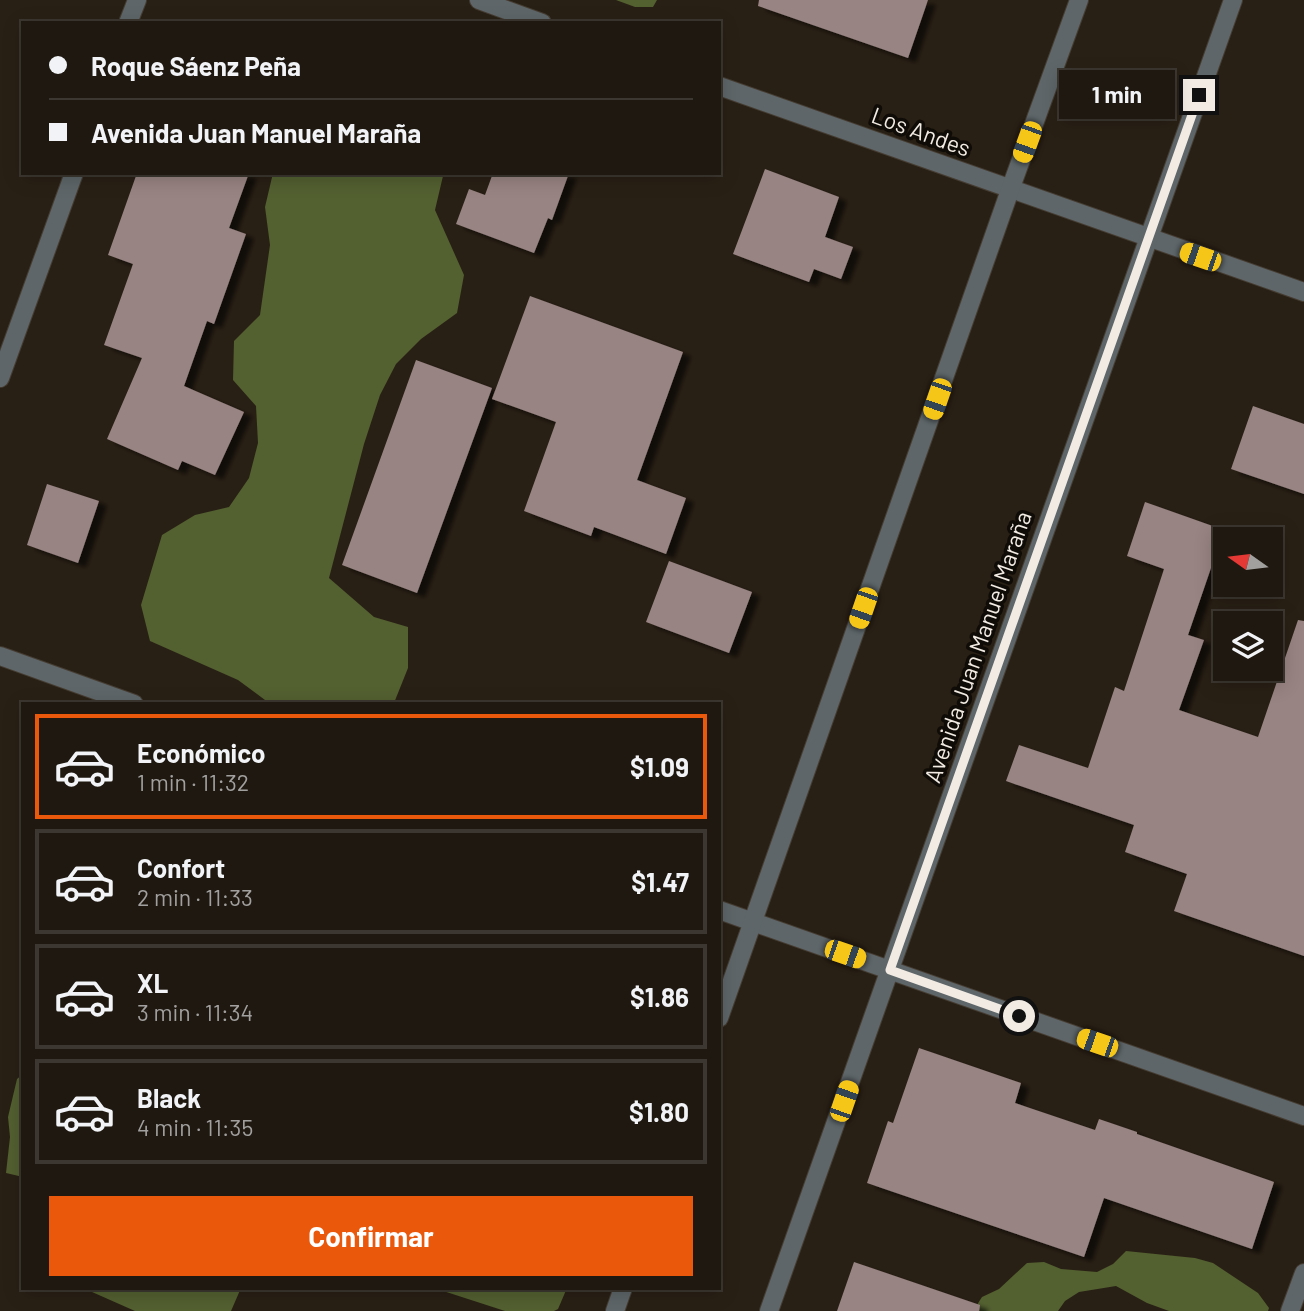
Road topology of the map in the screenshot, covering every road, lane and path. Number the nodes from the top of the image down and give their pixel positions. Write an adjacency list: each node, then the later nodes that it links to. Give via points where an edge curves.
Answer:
1 (136, 0): 5 (street)
2 (479, 0): 6 (street)
3 (1079, 0): 9 (street)
4 (1233, 0): 10 (street, Avenida Juan Manuel Maraña)
5 (129, 21)
6 (537, 21)
7 (721, 87): 9 (street, Los Andes)
8 (73, 175): 12 (street)
9 (1010, 190): 10 (street, Los Andes); 16 (street)
10 (1149, 239): 11 (street, Los Andes); 17 (street, Avenida Juan Manuel Maraña)
11 (1304, 292)
12 (0, 378)
13 (0, 656): 14 (street)
14 (128, 702)
15 (721, 911): 16 (street)
16 (753, 922): 17 (street); 18 (street)
17 (890, 970): 19 (street); 23 (street, Avenida Juan Manuel Maraña)
18 (721, 1012)
19 (1304, 1116)
20 (1304, 1273): 24 (street)
21 (622, 1290): 22 (street)
22 (615, 1311)
23 (769, 1311)
24 (1290, 1311)

